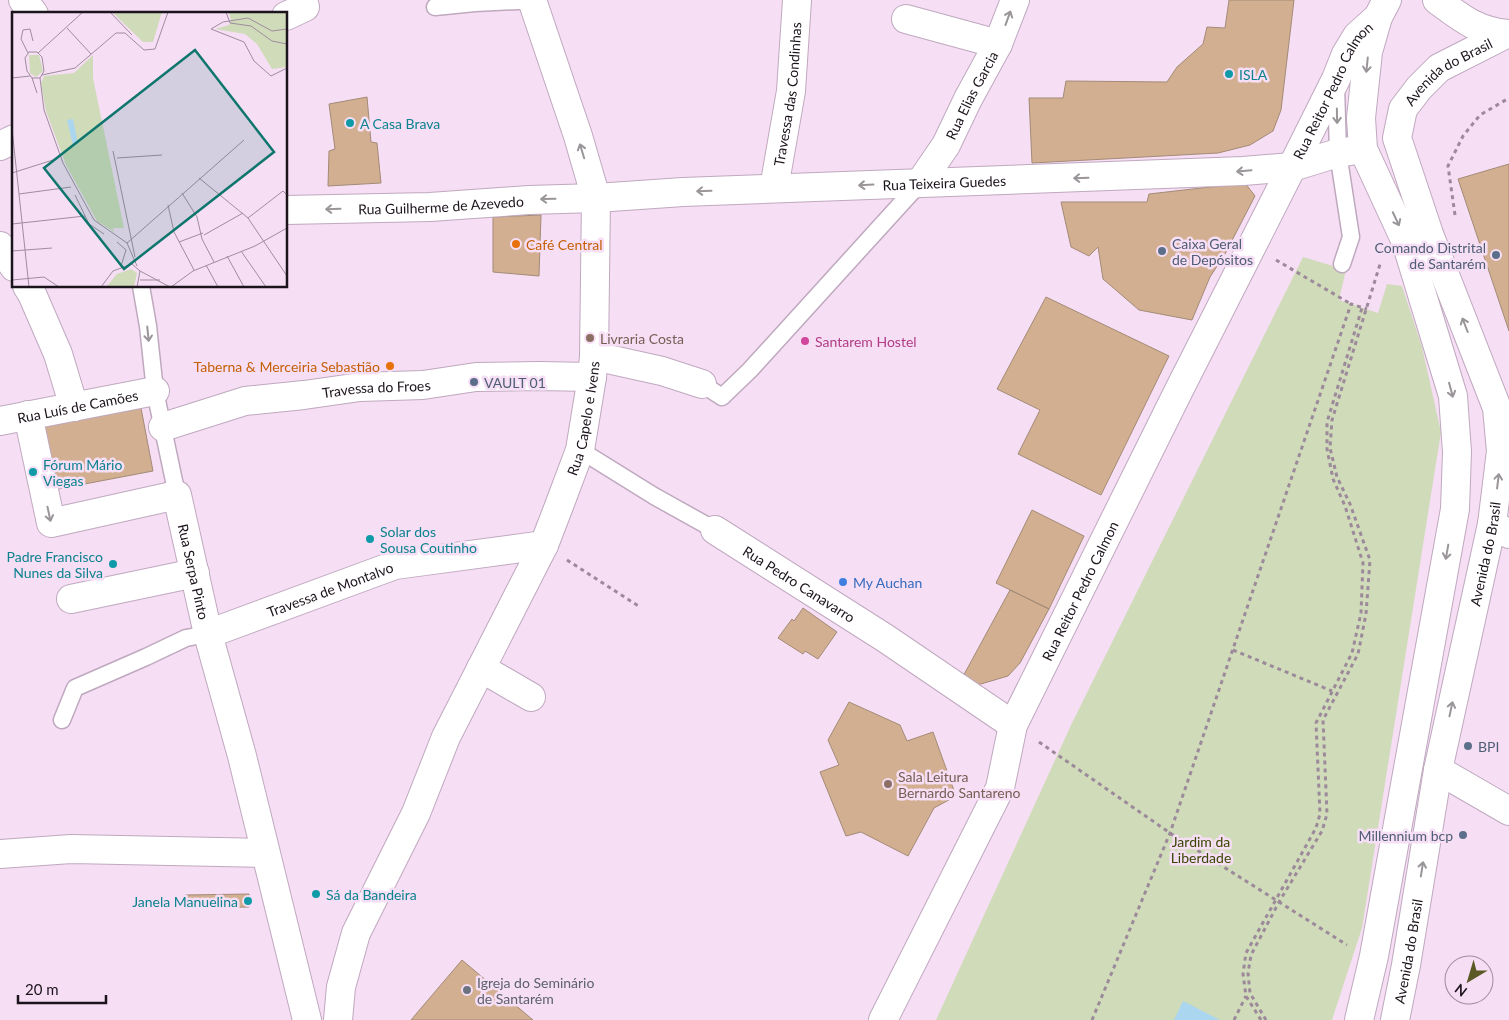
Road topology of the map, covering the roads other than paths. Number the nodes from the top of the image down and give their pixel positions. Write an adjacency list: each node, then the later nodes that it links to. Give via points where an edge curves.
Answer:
1 (23, 0): 9 (street)
2 (303, 0): 10 (street, via 305,7)
3 (534, 0): 7 (lane); 21 (street, Rua Capelo e Ivens, one-way to 3)
4 (797, 0): 20 (street, Travessa das Condinhas, via 791,91)
5 (1015, 0): 13 (street, Rua Elias Garcia, one-way to 5)
6 (1437, 0): 12 (street, via 1479,28)
7 (435, 7)
8 (1382, 9): 14 (street, Rua Reitor Pedro Calmon, via 1346,54); 17 (street, Avenida do Brasil, one-way to 17, via 1368,52 1361,118)
9 (32, 12)
10 (288, 15)
11 (906, 19): 13 (street)
12 (1507, 34): 23 (street, Avenida do Brasil, via 1439,68 1403,109 1397,138)
13 (998, 44): 19 (street, Rua Elias Garcia, via 946,145)
14 (1336, 79): 17 (lane, one-way to 17); 18 (street, Rua Reitor Pedro Calmon)
15 (12, 140): 16 (street)
16 (0, 146)
17 (1350, 151): 18 (street, Rua Reitor Pedro Calmon); 23 (street, Avenida do Brasil, one-way to 23); 26 (lane, via 1351,238)
18 (1292, 167): 19 (street, Rua Teixeira Guedes, one-way to 19); 47 (street, Rua Reitor Pedro Calmon)
19 (920, 184): 20 (street, Rua Teixeira Guedes, one-way to 20); 30 (lane, via 722,397)
20 (774, 188): 21 (street, Rua Teixeira Guedes, one-way to 21)
21 (596, 198): 22 (street, Rua Guilherme de Azevedo, one-way to 22, via 430,207); 29 (street, Rua Capelo e Ivens)
22 (288, 210)
23 (1418, 238): 38 (street, Avenida do Brasil, one-way to 23, via 1501,451 1497,408); 55 (street, Avenida do Brasil, one-way to 55, via 1453,396 1457,452 1455,509 1374,956)
24 (0, 246): 25 (street)
25 (12, 264)
26 (1342, 264)
27 (28, 288): 32 (street, via 58,354)
28 (141, 288): 31 (lane, Rua Serpa Pinto, one-way to 31)
29 (593, 366): 30 (street, Travessa do Froes, via 662,372); 35 (street, Travessa do Froes, via 538,376 476,377 245,401); 36 (street, Rua Capelo e Ivens)
30 (702, 384)
31 (155, 391): 32 (street, Rua Luís de Camões); 35 (lane, Rua Serpa Pinto)
32 (74, 407): 33 (street, Rua Luís de Camões)
33 (28, 416): 34 (street, Rua Luís de Camões); 37 (street, one-way to 37, via 51,523)
34 (0, 421)
35 (163, 427): 37 (lane, Rua Serpa Pinto)
36 (580, 450): 39 (lane, Rua Pedro Canavarro); 40 (street, Rua Capelo e Ivens)
37 (176, 494): 41 (street, Rua Serpa Pinto)
38 (1500, 529): 48 (street, Avenida do Brasil, one-way to 38)
39 (715, 530): 47 (street, Rua Pedro Canavarro)
40 (544, 545): 43 (street, Travessa de Montalvo, via 395,565); 44 (street, Rua Capelo e Ivens)
41 (195, 573): 42 (street); 43 (street, Rua Serpa Pinto)
42 (72, 599)
43 (208, 634): 46 (lane, via 186,638 75,688); 50 (street, Rua Serpa Pinto)
44 (481, 668): 45 (street); 53 (street, Rua Capelo e Ivens, via 446,737 416,813 356,933 341,987)
45 (531, 697)
46 (62, 720)
47 (1014, 725): 54 (street, Rua Reitor Pedro Calmon, via 1000,788)
48 (1438, 770): 49 (street); 56 (street, Avenida do Brasil, one-way to 48)
49 (1509, 811)
50 (265, 853): 51 (street, via 72,849); 52 (street, Rua Serpa Pinto)
51 (0, 854)
52 (307, 1020)
53 (338, 1020)
54 (883, 1020)
55 (1359, 1020)
56 (1396, 1020)

